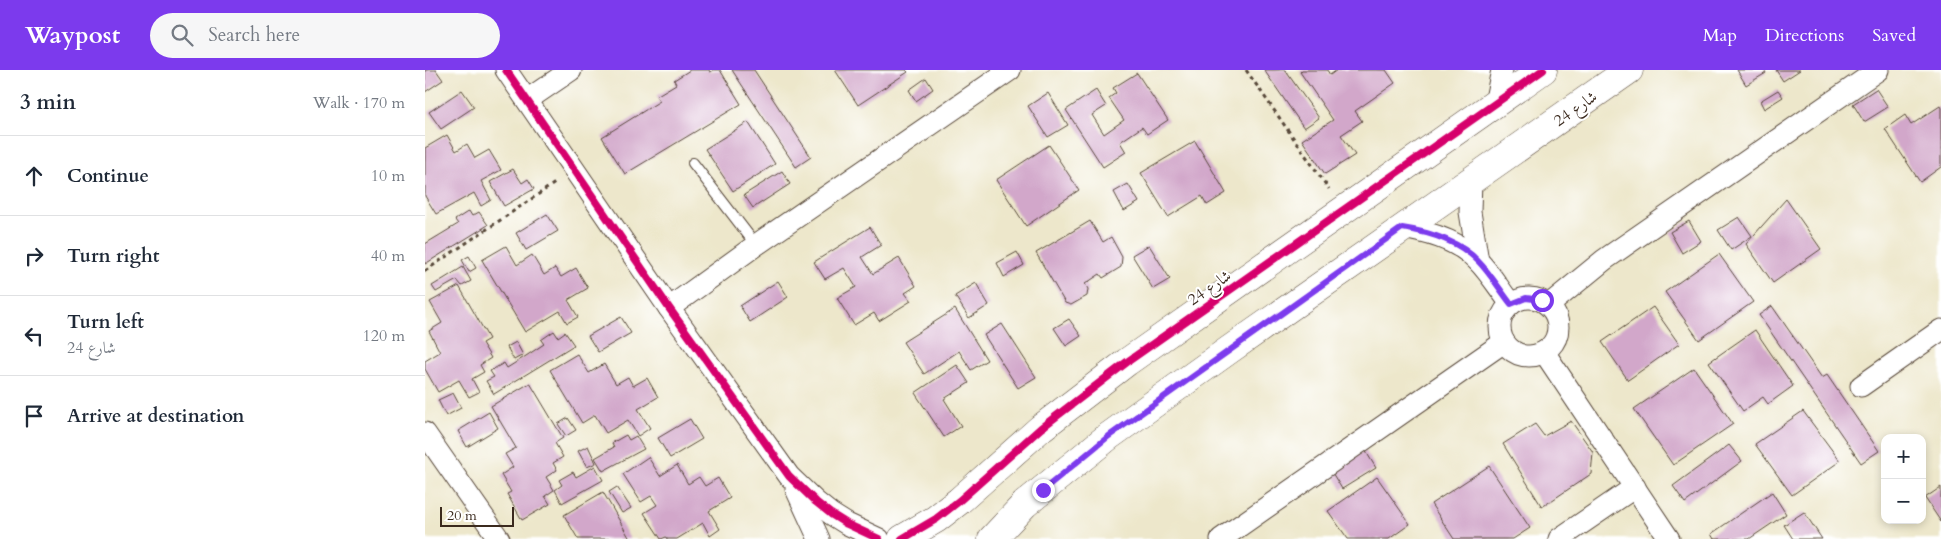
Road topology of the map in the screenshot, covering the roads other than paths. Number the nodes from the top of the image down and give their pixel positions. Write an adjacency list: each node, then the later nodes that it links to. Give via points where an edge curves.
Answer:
1 (506, 70): 8 (street)
2 (571, 70): 8 (street)
3 (1010, 70): 13 (street)
4 (1502, 70): 9 (street)
5 (1543, 70): 9 (street, شارع 24)
6 (1629, 70): 11 (street, شارع 24)
7 (1878, 70): 16 (street, via 1604,260)
8 (527, 100): 17 (street)
9 (1495, 104): 28 (street, شارع 24, via 1084,394 959,501)
10 (693, 163): 13 (lane)
11 (1471, 179): 12 (street, شارع 24); 14 (street, via 1470,212)
12 (1402, 228): 14 (street, via 1427,232 1450,241); 29 (street, شارع 24, via 1109,436 1025,504)
13 (756, 245): 17 (street)
14 (1478, 261): 15 (street)
15 (1511, 304): 16 (street, via 1526,298 1542,300); 19 (street, via 1505,310 1500,325)
16 (1549, 305): 20 (street, via 1559,326 1555,342)
17 (669, 308): 23 (street)
18 (1941, 330): 21 (street)
19 (1504, 342): 20 (street, via 1521,355); 30 (street)
20 (1544, 352): 24 (street)
21 (1861, 386)
22 (425, 433): 25 (street)
23 (789, 476): 26 (street); 27 (street, via 831,514)
24 (1635, 487): 31 (street); 32 (street)
25 (499, 539)
26 (819, 539)
27 (879, 539)
28 (902, 539)
29 (992, 539)
30 (1221, 539)
31 (1559, 539)
32 (1669, 539)

